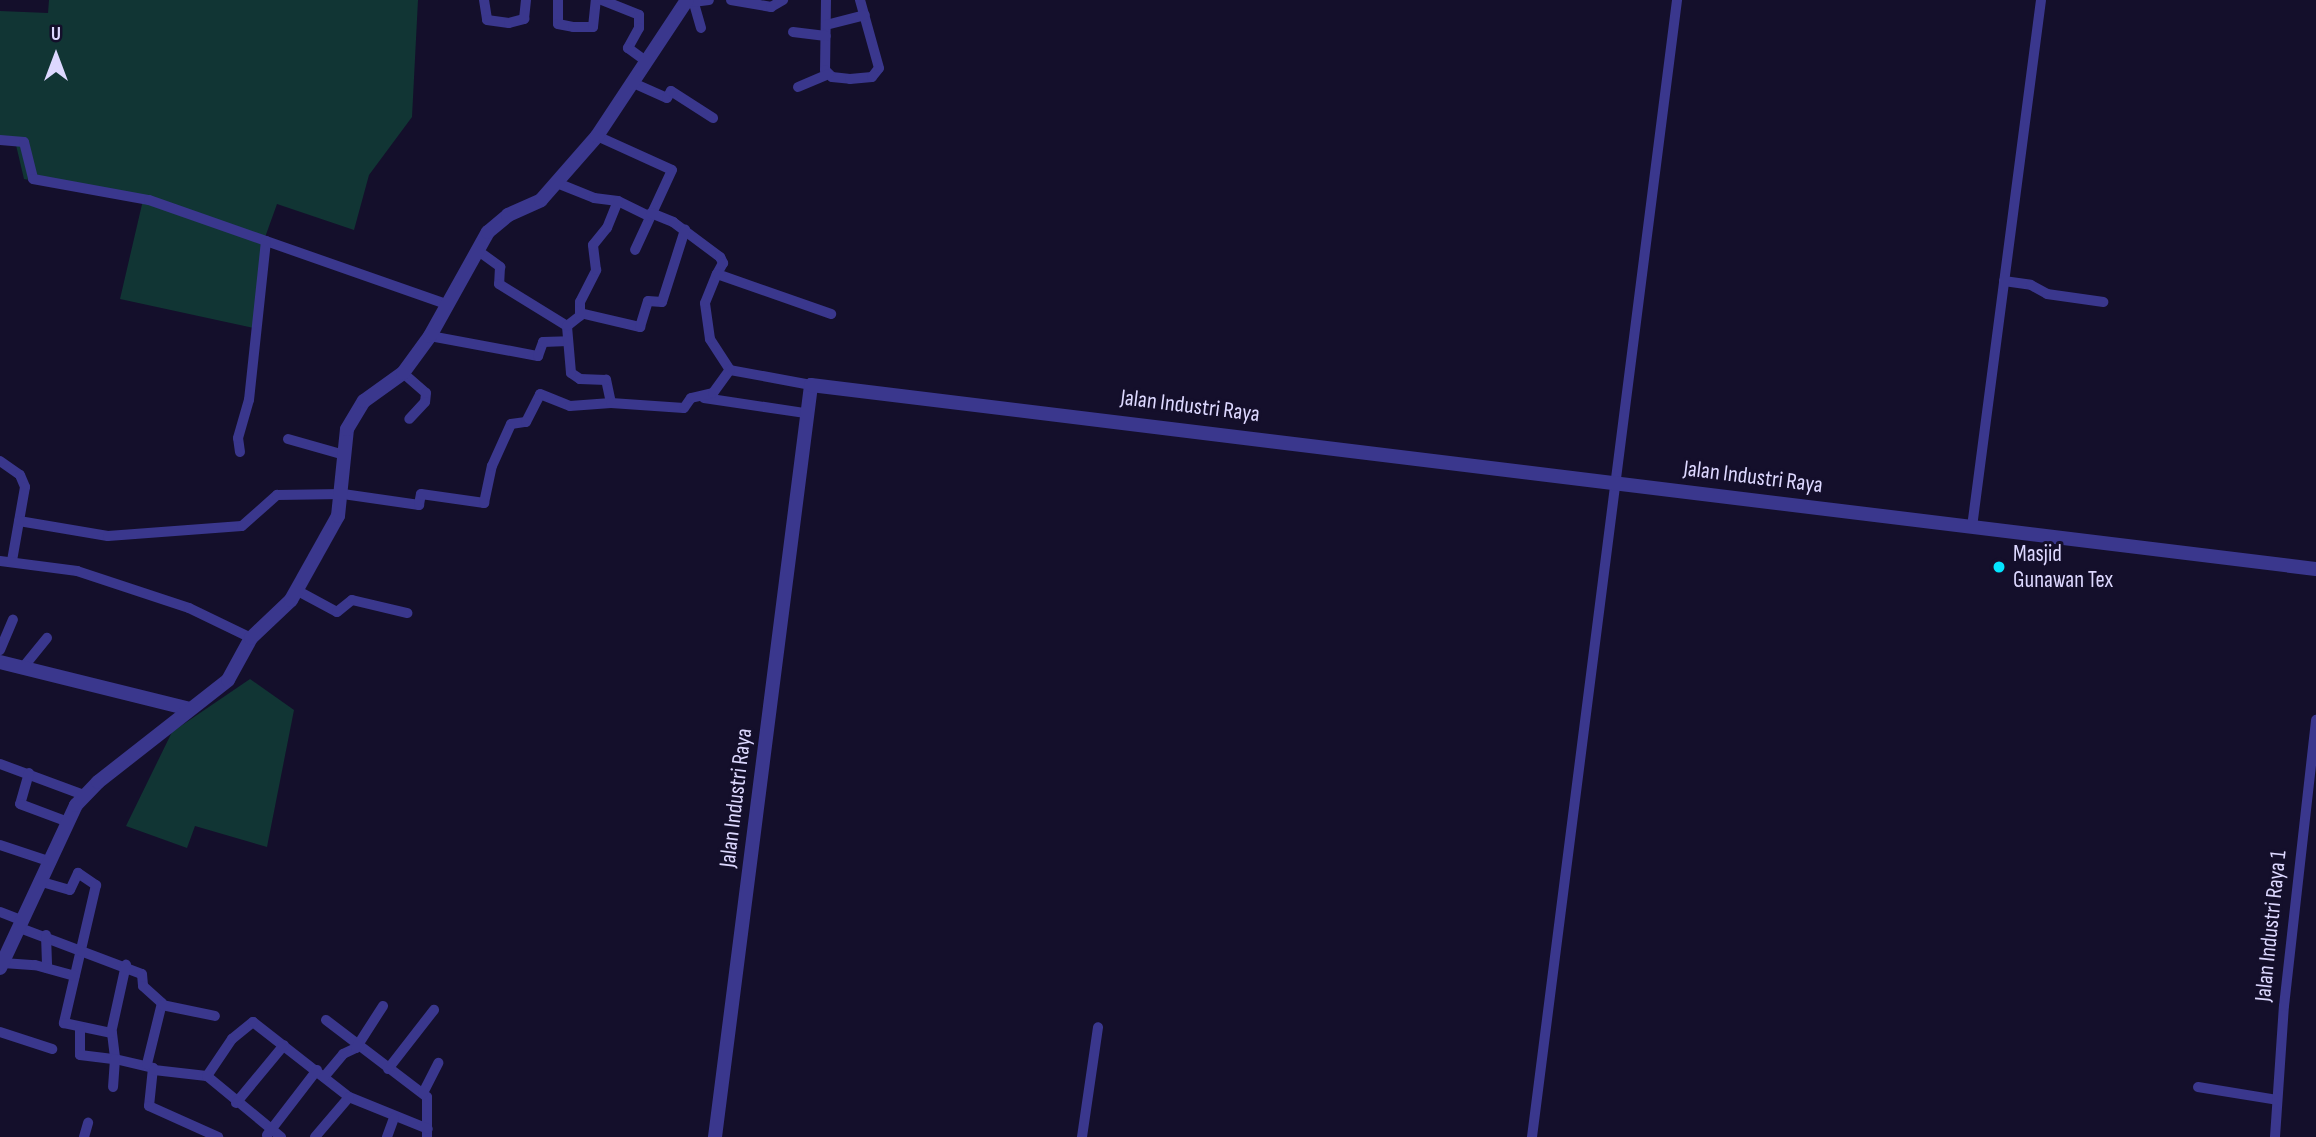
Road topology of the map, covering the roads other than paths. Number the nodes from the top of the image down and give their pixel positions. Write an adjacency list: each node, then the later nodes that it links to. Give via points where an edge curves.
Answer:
1 (484, 0): 2 (street, via 487,20 516,23 524,19)
2 (526, 0)
3 (558, 0): 4 (street, via 558,24 573,27 593,27)
4 (596, 0)
5 (602, 0): 18 (street, via 639,15 641,22 628,48)
6 (709, 0): 13 (street)
7 (732, 0): 8 (street, via 771,7)
8 (783, 0)
9 (826, 0): 16 (street)
10 (860, 0): 14 (street)
11 (1677, 0): 52 (street)
12 (2041, 0): 33 (street)
13 (691, 1): 15 (street); 18 (street)
14 (865, 15): 16 (street); 19 (street, via 878,73 850,79)
15 (701, 28)
16 (826, 31): 17 (street); 19 (street)
17 (793, 32)
18 (646, 61): 20 (street)
19 (828, 74): 21 (street)
20 (631, 82): 22 (street, via 667,98 671,91); 23 (street)
21 (798, 87)
22 (713, 118)
23 (597, 136): 25 (street); 27 (street, via 672,170)
24 (0, 140): 29 (street, via 24,142 33,179 149,200)
25 (557, 183): 26 (street, via 594,198); 30 (street, via 528,209 498,222)
26 (618, 201): 27 (street); 36 (street, via 607,228 595,240 596,270 580,302)
27 (650, 215): 28 (street); 31 (street)
28 (685, 230): 32 (street, via 722,260); 36 (street, via 662,302 648,301 640,327)
29 (266, 241): 35 (street); 49 (street, via 249,400 238,438)
30 (477, 250): 35 (street); 38 (street, via 500,267 499,284)
31 (635, 250)
32 (718, 274): 37 (street); 41 (street, via 707,295 705,317 710,339)
33 (2004, 281): 34 (street, via 2031,285 2047,294); 55 (street)
34 (2103, 302)
35 (448, 305): 39 (street)
36 (580, 313): 38 (street)
37 (831, 314)
38 (567, 326): 40 (street)
39 (430, 336): 40 (street, via 538,356 543,342); 42 (street)
40 (568, 341): 45 (street, via 573,377 606,380)
41 (730, 370): 43 (street); 44 (street, via 719,387)
42 (403, 373): 47 (street, via 426,393 425,402); 50 (street, via 364,401 347,429)
43 (811, 385): 46 (street, Jalan Industri Raya); 52 (street, Jalan Industri Raya)
44 (704, 398): 45 (street, via 691,397 684,408); 46 (street)
45 (611, 402): 53 (street, via 570,406 540,394 526,422 511,424 492,466 484,503 421,494 419,505)
46 (804, 412): 117 (street, Jalan Industri Raya)
47 (409, 419)
48 (288, 439): 50 (street)
49 (240, 452)
50 (341, 454): 53 (street)
51 (0, 461): 54 (street, via 24,480)
52 (1617, 484): 55 (street, Jalan Industri Raya); 119 (street)
53 (343, 494): 54 (street, via 272,495 242,526 175,533 108,536); 58 (street, via 336,522)
54 (19, 521): 56 (street)
55 (1972, 527): 57 (street, Jalan Industri Raya)
56 (6, 561): 62 (street, via 88,575 189,608)
57 (2316, 569)
58 (298, 591): 59 (street, via 337,612 352,600); 62 (street)
59 (407, 613)
60 (13, 620): 63 (street)
61 (47, 638): 65 (street)
62 (251, 638): 66 (street, via 228,680)
63 (0, 650)
64 (0, 662): 65 (street)
65 (25, 665): 66 (street)
66 (190, 709): 70 (street)
67 (2316, 720): 106 (street, Jalan Industri Raya 1)
68 (0, 764): 69 (street)
69 (29, 774): 70 (street); 71 (street, via 20,804)
70 (84, 795): 71 (street)
71 (68, 822): 73 (street)
72 (0, 845): 73 (street)
73 (51, 862): 74 (street)
74 (42, 882): 76 (street); 79 (street, via 70,890 78,873 96,885)
75 (0, 912): 76 (street)
76 (22, 925): 77 (street); 78 (street)
77 (46, 936): 79 (street); 82 (street)
78 (6, 945): 81 (street)
79 (83, 948): 80 (street); 83 (street)
80 (126, 965): 84 (street, via 142,974 142,984); 92 (street)
81 (1, 966): 82 (street)
82 (47, 968): 83 (street)
83 (75, 976): 89 (street, via 64,1024)
84 (162, 1005): 87 (street); 98 (street)
85 (383, 1006): 94 (street)
86 (434, 1010): 99 (street)
87 (215, 1016)
88 (326, 1020): 94 (street)
89 (80, 1027): 92 (street); 96 (street, via 80,1055)
90 (1098, 1027): 118 (street)
91 (0, 1032): 95 (street)
92 (111, 1033): 96 (street)
93 (284, 1045): 100 (street); 101 (street, via 251,1022 232,1039); 107 (street)
94 (357, 1045): 99 (street); 100 (street)
95 (52, 1049)
96 (115, 1059): 98 (street); 102 (street)
97 (438, 1063): 104 (street)
98 (150, 1067): 101 (street); 113 (street, via 155,1081 147,1098 149,1106)
99 (388, 1069): 104 (street)
100 (321, 1074): 105 (street); 111 (street)
101 (207, 1076): 107 (street)
102 (113, 1087)
103 (2198, 1087): 106 (street)
104 (423, 1093): 110 (street, via 429,1102)
105 (349, 1097): 108 (street); 115 (street)
106 (2277, 1100): 120 (street, Jalan Industri Raya 1)
107 (236, 1103): 111 (street)
108 (394, 1118): 110 (street); 116 (street)
109 (88, 1123): 112 (street)
110 (428, 1133)
111 (267, 1134): 114 (street)
112 (84, 1137)
113 (218, 1137)
114 (281, 1137)
115 (316, 1137)
116 (387, 1137)
117 (715, 1137)
118 (1082, 1137)
119 (1532, 1137)
120 (2276, 1137)

